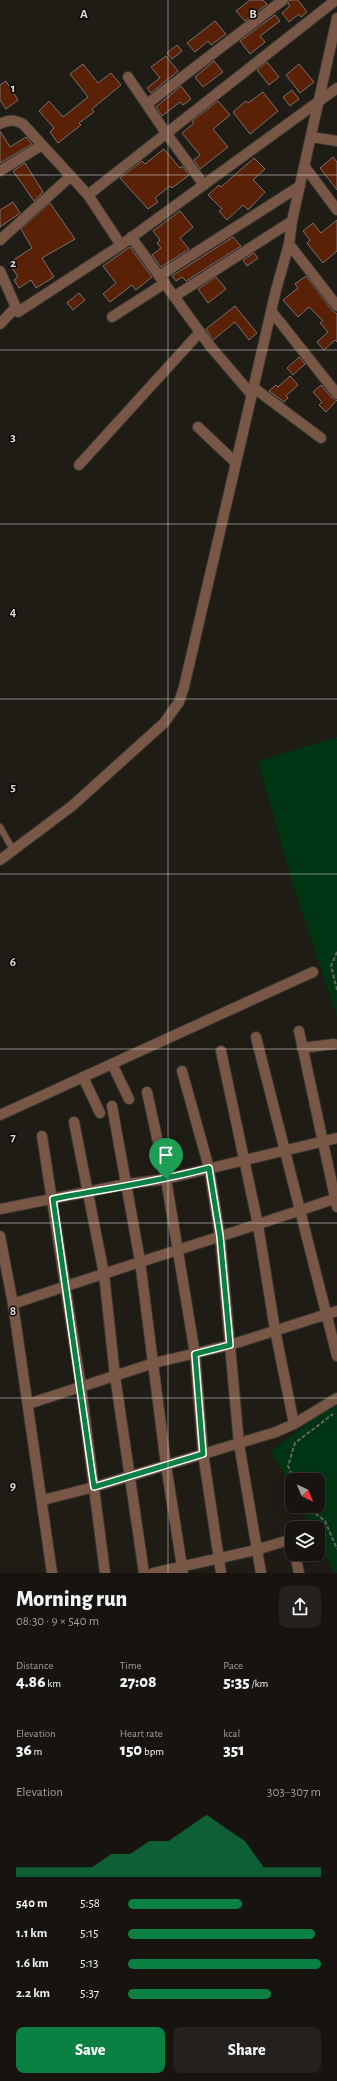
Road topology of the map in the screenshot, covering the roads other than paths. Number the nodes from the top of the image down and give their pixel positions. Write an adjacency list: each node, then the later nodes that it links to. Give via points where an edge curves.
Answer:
1 (283, 0): 7 (street)
2 (336, 0): 9 (street)
3 (337, 18): 6 (street)
4 (128, 77): 7 (street)
5 (337, 88): 6 (street)
6 (320, 100): 10 (street); 16 (street)
7 (147, 104): 9 (street)
8 (0, 124): 12 (street, via 7,120 23,124)
9 (166, 133): 16 (street); 18 (street)
10 (312, 137): 11 (street); 13 (street)
11 (337, 141)
12 (42, 145): 14 (street); 15 (street)
13 (305, 167): 17 (street); 19 (street)
14 (0, 171)
15 (71, 176): 18 (street); 22 (street)
16 (204, 185): 21 (street)
17 (300, 186): 20 (street); 26 (street)
18 (88, 195): 24 (street)
19 (337, 210)
20 (292, 221): 23 (street); 27 (street)
21 (131, 237): 24 (street); 26 (street)
22 (0, 240)
23 (289, 244): 28 (street); 30 (street)
24 (121, 245): 29 (street, via 18,312)
25 (0, 270): 29 (street)
26 (162, 280): 27 (street); 31 (street)
27 (175, 296): 33 (street)
28 (337, 306)
29 (15, 308): 32 (street)
30 (272, 312): 34 (street); 35 (street)
31 (112, 317)
32 (0, 324)
33 (200, 332): 34 (street); 39 (street)
34 (253, 392): 37 (street); 38 (street)
35 (337, 394)
36 (198, 427): 38 (street)
37 (321, 438)
38 (236, 463): 41 (street, via 179,702 164,723 72,806)
39 (78, 465)
40 (0, 827): 41 (lane)
41 (13, 850): 42 (street)
42 (0, 860)
43 (313, 972): 49 (street)
44 (299, 1032): 47 (street)
45 (256, 1036): 61 (street)
46 (334, 1044): 47 (street)
47 (302, 1048): 60 (street)
48 (221, 1051): 62 (street)
49 (112, 1064): 51 (street); 53 (street)
50 (182, 1071): 63 (street)
51 (83, 1077): 55 (street); 56 (street)
52 (147, 1092): 64 (street)
53 (129, 1099)
54 (112, 1106): 65 (street)
55 (100, 1113)
56 (0, 1115)
57 (74, 1122): 66 (street)
58 (42, 1136): 67 (street)
59 (337, 1138): 60 (street)
60 (322, 1142): 61 (street); 68 (street)
61 (285, 1152): 62 (street); 70 (street)
62 (244, 1160): 63 (street); 71 (street)
63 (209, 1168): 64 (street); 73 (street)
64 (166, 1179): 65 (street); 74 (street)
65 (127, 1184): 66 (street); 75 (street)
66 (88, 1192): 67 (street); 76 (street)
67 (53, 1199): 69 (street); 77 (street)
68 (336, 1201): 70 (street)
69 (0, 1209)
70 (300, 1212): 71 (street); 80 (street)
71 (258, 1225): 73 (street); 81 (street)
72 (0, 1236): 78 (street)
73 (220, 1236): 74 (street); 82 (street)
74 (178, 1249): 75 (street); 83 (street)
75 (140, 1261): 76 (street); 85 (street)
76 (104, 1274): 77 (street); 86 (street)
77 (65, 1286): 78 (street); 87 (street)
78 (13, 1304): 89 (street)
79 (337, 1311): 80 (street)
80 (327, 1315): 81 (street); 84 (street)
81 (275, 1330): 82 (street); 90 (street)
82 (230, 1345): 83 (street); 91 (street)
83 (195, 1354): 85 (street); 92 (street)
84 (337, 1356)
85 (154, 1363): 86 (street); 93 (street)
86 (115, 1376): 87 (street); 94 (street)
87 (81, 1387): 89 (street); 95 (street)
88 (337, 1398): 90 (street)
89 (28, 1404): 96 (street)
90 (294, 1424): 91 (street)
91 (239, 1444): 92 (street); 98 (street)
92 (203, 1454): 93 (street); 99 (street)
93 (166, 1465): 94 (street); 101 (street)
94 (129, 1475): 95 (street); 104 (street)
95 (94, 1487): 96 (street); 103 (street)
96 (43, 1500): 102 (street)
97 (285, 1541): 98 (street)
98 (256, 1550): 99 (street); 107 (street)
99 (218, 1558): 101 (street); 106 (street)
100 (296, 1561): 108 (street)
101 (183, 1570): 105 (street)
102 (52, 1573)
103 (105, 1573)
104 (144, 1573)
105 (153, 1573)
106 (221, 1573)
107 (261, 1573)
108 (299, 1573)

